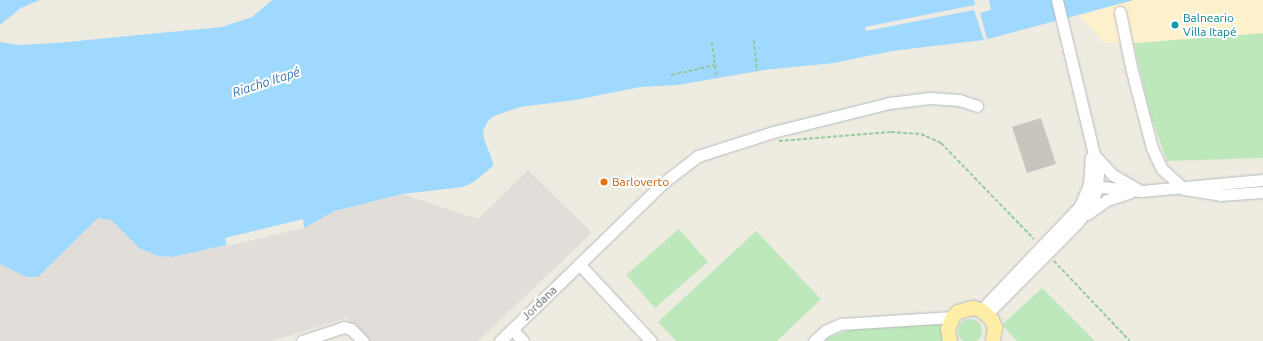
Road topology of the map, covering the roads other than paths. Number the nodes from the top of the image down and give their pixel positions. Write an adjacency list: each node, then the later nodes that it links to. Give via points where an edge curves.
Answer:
1 (1057, 0): 4 (street)
2 (1120, 12): 7 (street, via 1152,148 1162,169)
3 (977, 106): 12 (street, Jordana, via 959,100 930,98 889,103 773,132 698,156 663,183)
4 (1092, 149): 6 (street, via 1098,171); 8 (street, via 1110,173)
5 (1263, 180): 7 (street, via 1219,182)
6 (1093, 186): 8 (street); 10 (street, via 1093,201); 11 (street)
7 (1184, 189): 8 (street); 9 (street, via 1220,195)
8 (1139, 191): 10 (street, via 1107,200)
9 (1263, 192)
10 (1076, 224): 11 (street)
11 (1044, 250): 13 (street)
12 (579, 264): 15 (street, Jordana); 20 (street)
13 (984, 312): 14 (main road, via 965,309); 23 (main road, via 994,326)
14 (953, 317): 21 (street, via 841,324 826,331); 22 (main road, via 948,330)
15 (512, 329): 18 (street, Jordana); 19 (street)
16 (302, 341): 17 (street, via 344,327 352,328)
17 (363, 341)
18 (500, 341)
19 (523, 341)
20 (651, 341)
21 (814, 341)
22 (950, 341)
23 (993, 341)

